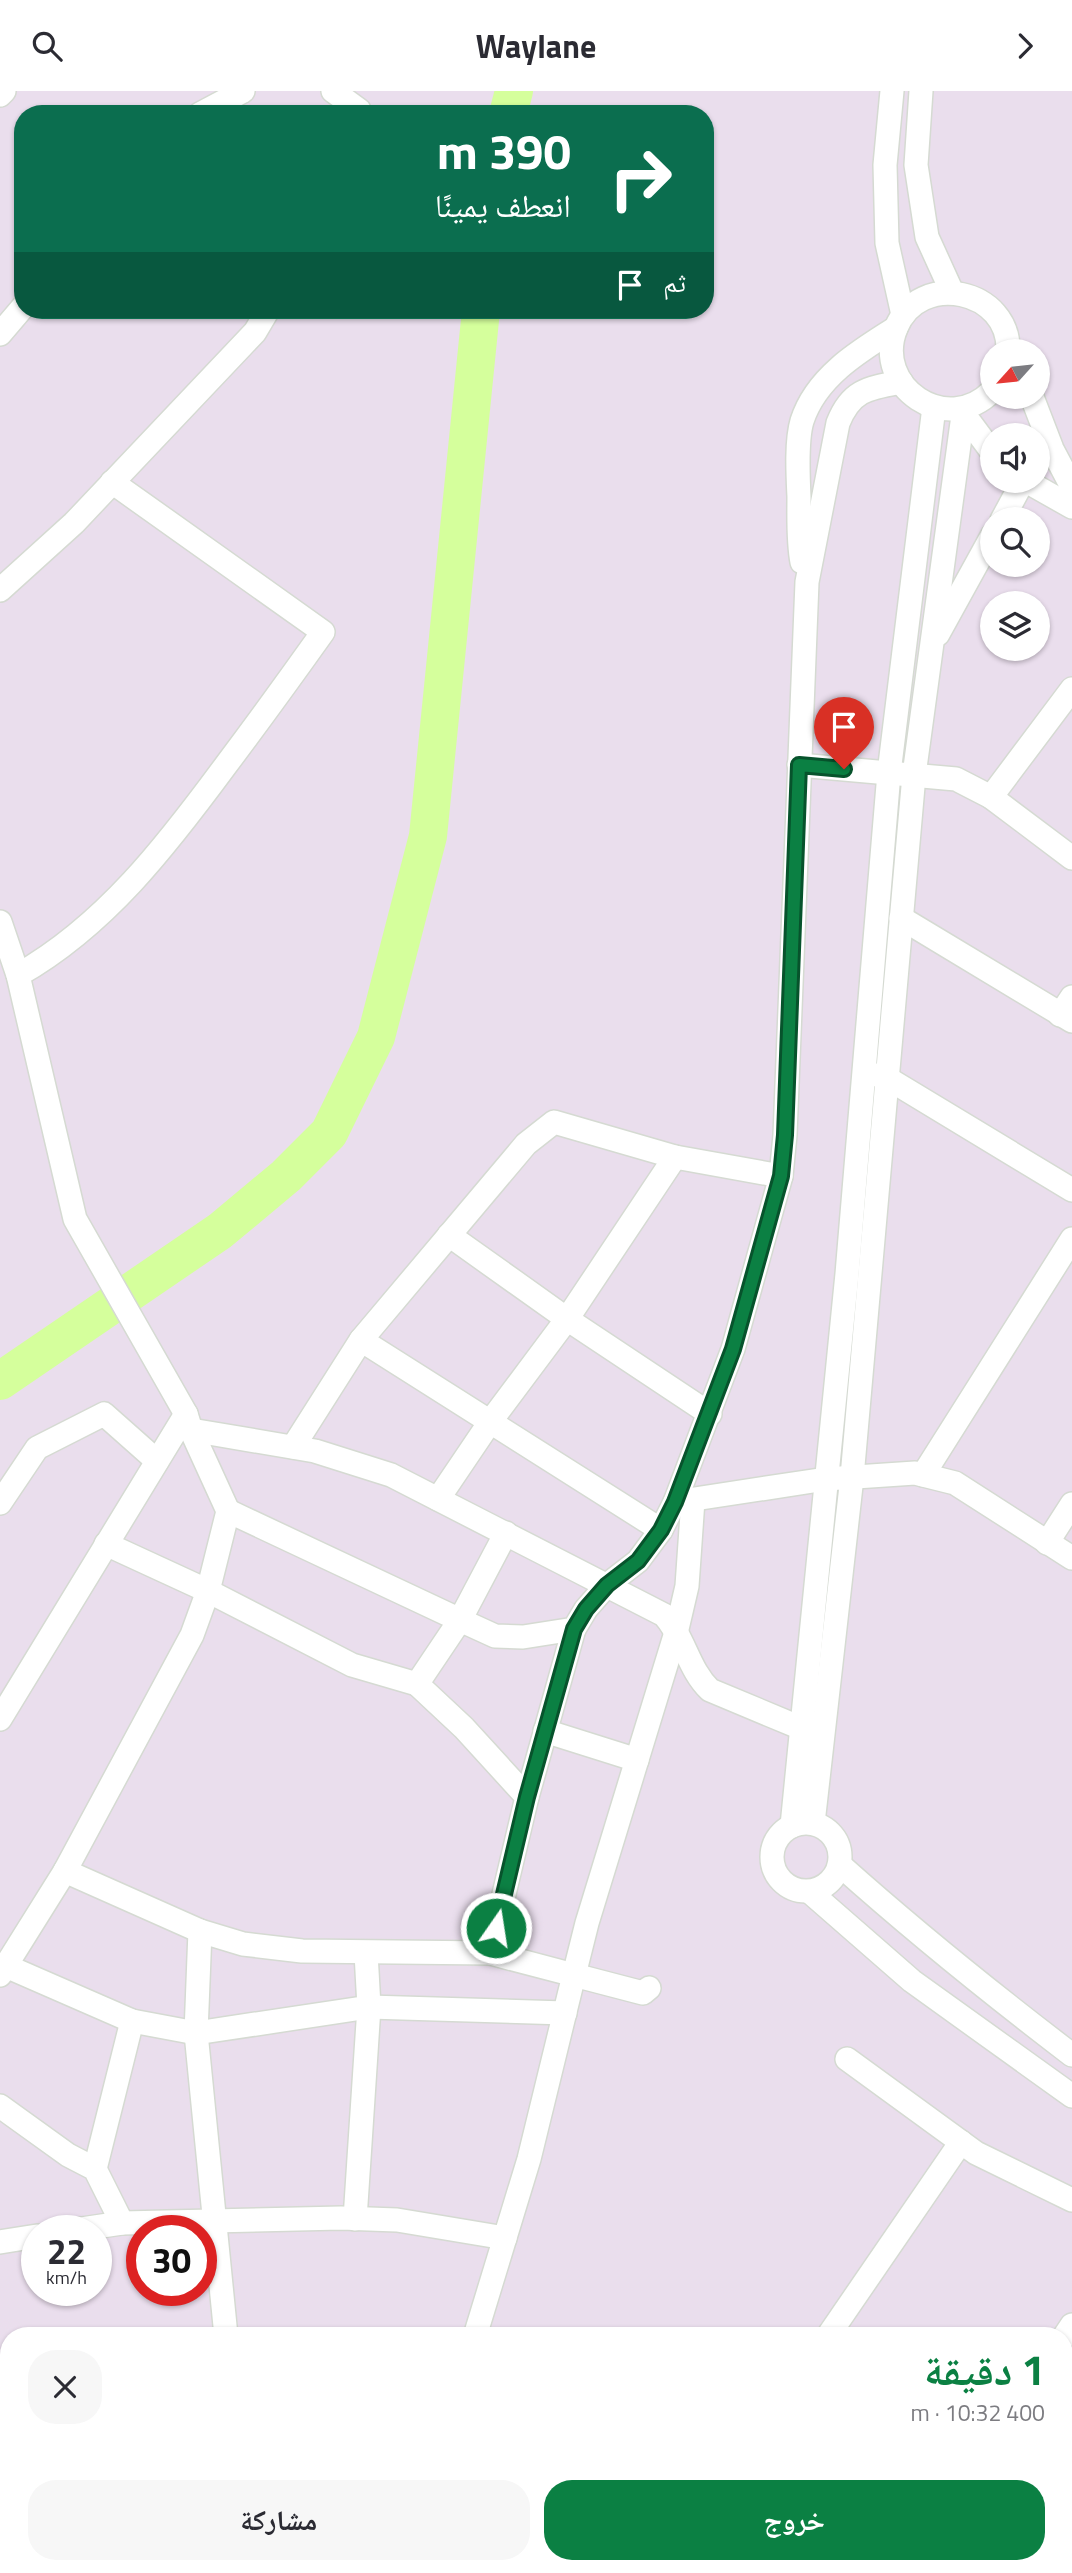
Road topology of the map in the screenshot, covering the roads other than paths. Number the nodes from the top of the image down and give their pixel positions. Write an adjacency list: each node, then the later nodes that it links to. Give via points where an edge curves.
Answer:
1 (4, 91): 6 (street)
2 (243, 91): 7 (street)
3 (334, 91): 8 (street)
4 (892, 91): 12 (street, via 885,165 887,243)
5 (921, 91): 9 (street, via 916,165 926,237)
6 (0, 95)
7 (217, 105)
8 (352, 105)
9 (952, 292): 12 (street, via 924,297); 14 (street, via 966,294 990,308)
10 (14, 318): 13 (street)
11 (263, 319): 21 (street)
12 (899, 321): 15 (street, via 892,355); 26 (street, via 836,370 811,400 801,423 798,480 801,558)
13 (0, 334)
14 (1006, 339)
15 (901, 382): 17 (street, via 921,402); 26 (street, via 876,387 845,405)
16 (980, 400): 19 (street)
17 (934, 407): 19 (street); 31 (street)
18 (1037, 409): 22 (street)
19 (963, 411): 20 (street); 28 (street)
20 (980, 435)
21 (113, 482): 27 (street); 37 (street, via 323,632 154,857 90,926)
22 (1072, 487)
23 (1047, 493): 24 (street)
24 (1072, 507)
25 (980, 558): 28 (street)
26 (807, 582): 30 (street)
27 (0, 590)
28 (931, 646): 32 (street)
29 (1072, 689): 33 (street)
30 (799, 765): 31 (street); 42 (street)
31 (889, 773): 32 (street); 39 (street)
32 (914, 775): 33 (street, via 956,779); 35 (street)
33 (991, 797): 34 (street)
34 (1072, 858)
35 (901, 918): 38 (street); 40 (street)
36 (1, 933): 37 (street)
37 (18, 975): 48 (street, via 75,1219)
38 (1068, 1011)
39 (864, 1070): 40 (street); 55 (street)
40 (887, 1078): 43 (street); 54 (street)
41 (675, 1157): 42 (street); 44 (street, via 554,1122 526,1144); 46 (street)
42 (781, 1176): 49 (street)
43 (1072, 1190)
44 (449, 1235): 46 (street); 47 (street)
45 (1072, 1239): 53 (street)
46 (567, 1319): 49 (street); 50 (street)
47 (361, 1340): 50 (street); 51 (street)
48 (185, 1414): 51 (street); 52 (street); 60 (street)
49 (710, 1414): 57 (street)
50 (490, 1422): 56 (street); 61 (street)
51 (293, 1447): 56 (street, via 391,1475)
52 (157, 1461): 58 (street, via 104,1414 37,1448); 64 (street)
53 (923, 1475): 54 (street); 63 (street, via 955,1483)
54 (852, 1477): 55 (street); 77 (street)
55 (826, 1479): 57 (street); 73 (street)
56 (438, 1499): 62 (street)
57 (684, 1501): 61 (street); 70 (street, via 687,1586)
58 (0, 1503)
59 (1072, 1504): 63 (street)
60 (228, 1511): 67 (street); 68 (street)
61 (661, 1530): 66 (street, via 638,1561)
62 (506, 1533): 66 (street); 68 (street)
63 (1047, 1543): 65 (street)
64 (106, 1544): 67 (street); 72 (street)
65 (1072, 1558)
66 (607, 1585): 69 (street); 70 (street, via 664,1615)
67 (208, 1591): 71 (street, via 352,1665); 79 (street, via 192,1635)
68 (460, 1620): 69 (street, via 495,1636); 71 (street)
69 (574, 1629): 74 (street)
70 (677, 1629): 73 (street, via 699,1679 710,1690); 75 (street)
71 (417, 1684): 76 (street)
72 (0, 1719)
73 (801, 1728): 77 (street)
74 (545, 1731): 75 (street); 76 (street)
75 (637, 1761): 85 (street)
76 (527, 1797): 83 (street)
77 (802, 1824): 78 (street, via 823,1827 838,1843); 80 (street, via 776,1840 771,1861 780,1881)
78 (840, 1865): 80 (street, via 829,1883); 91 (street, via 984,1989)
79 (65, 1871): 81 (street); 84 (street)
80 (810, 1892): 93 (street, via 912,1981)
81 (200, 1931): 82 (street, via 243,1944); 90 (street)
82 (366, 1953): 83 (street); 87 (street)
83 (490, 1953): 85 (street)
84 (3, 1970): 89 (street)
85 (574, 1975): 86 (street, via 643,1993); 88 (street)
86 (649, 1988)
87 (369, 2007): 88 (street); 90 (street); 99 (street)
88 (565, 2013): 104 (street)
89 (132, 2021): 90 (street); 96 (street)
90 (196, 2033): 98 (street)
91 (1072, 2055)
92 (847, 2059): 95 (street)
93 (1072, 2096)
94 (0, 2106): 96 (street)
95 (961, 2142): 97 (street); 110 (street)
96 (95, 2169): 101 (street)
97 (1072, 2200)
98 (214, 2215)
99 (355, 2219): 100 (street); 104 (street, via 397,2220)
100 (217, 2220)
101 (122, 2223): 102 (street); 103 (street)
102 (126, 2223)
103 (112, 2224)
104 (505, 2238): 109 (street)
105 (21, 2239): 106 (street)
106 (0, 2242)
107 (217, 2249): 108 (street)
108 (225, 2327)
109 (478, 2327)
110 (834, 2327)

